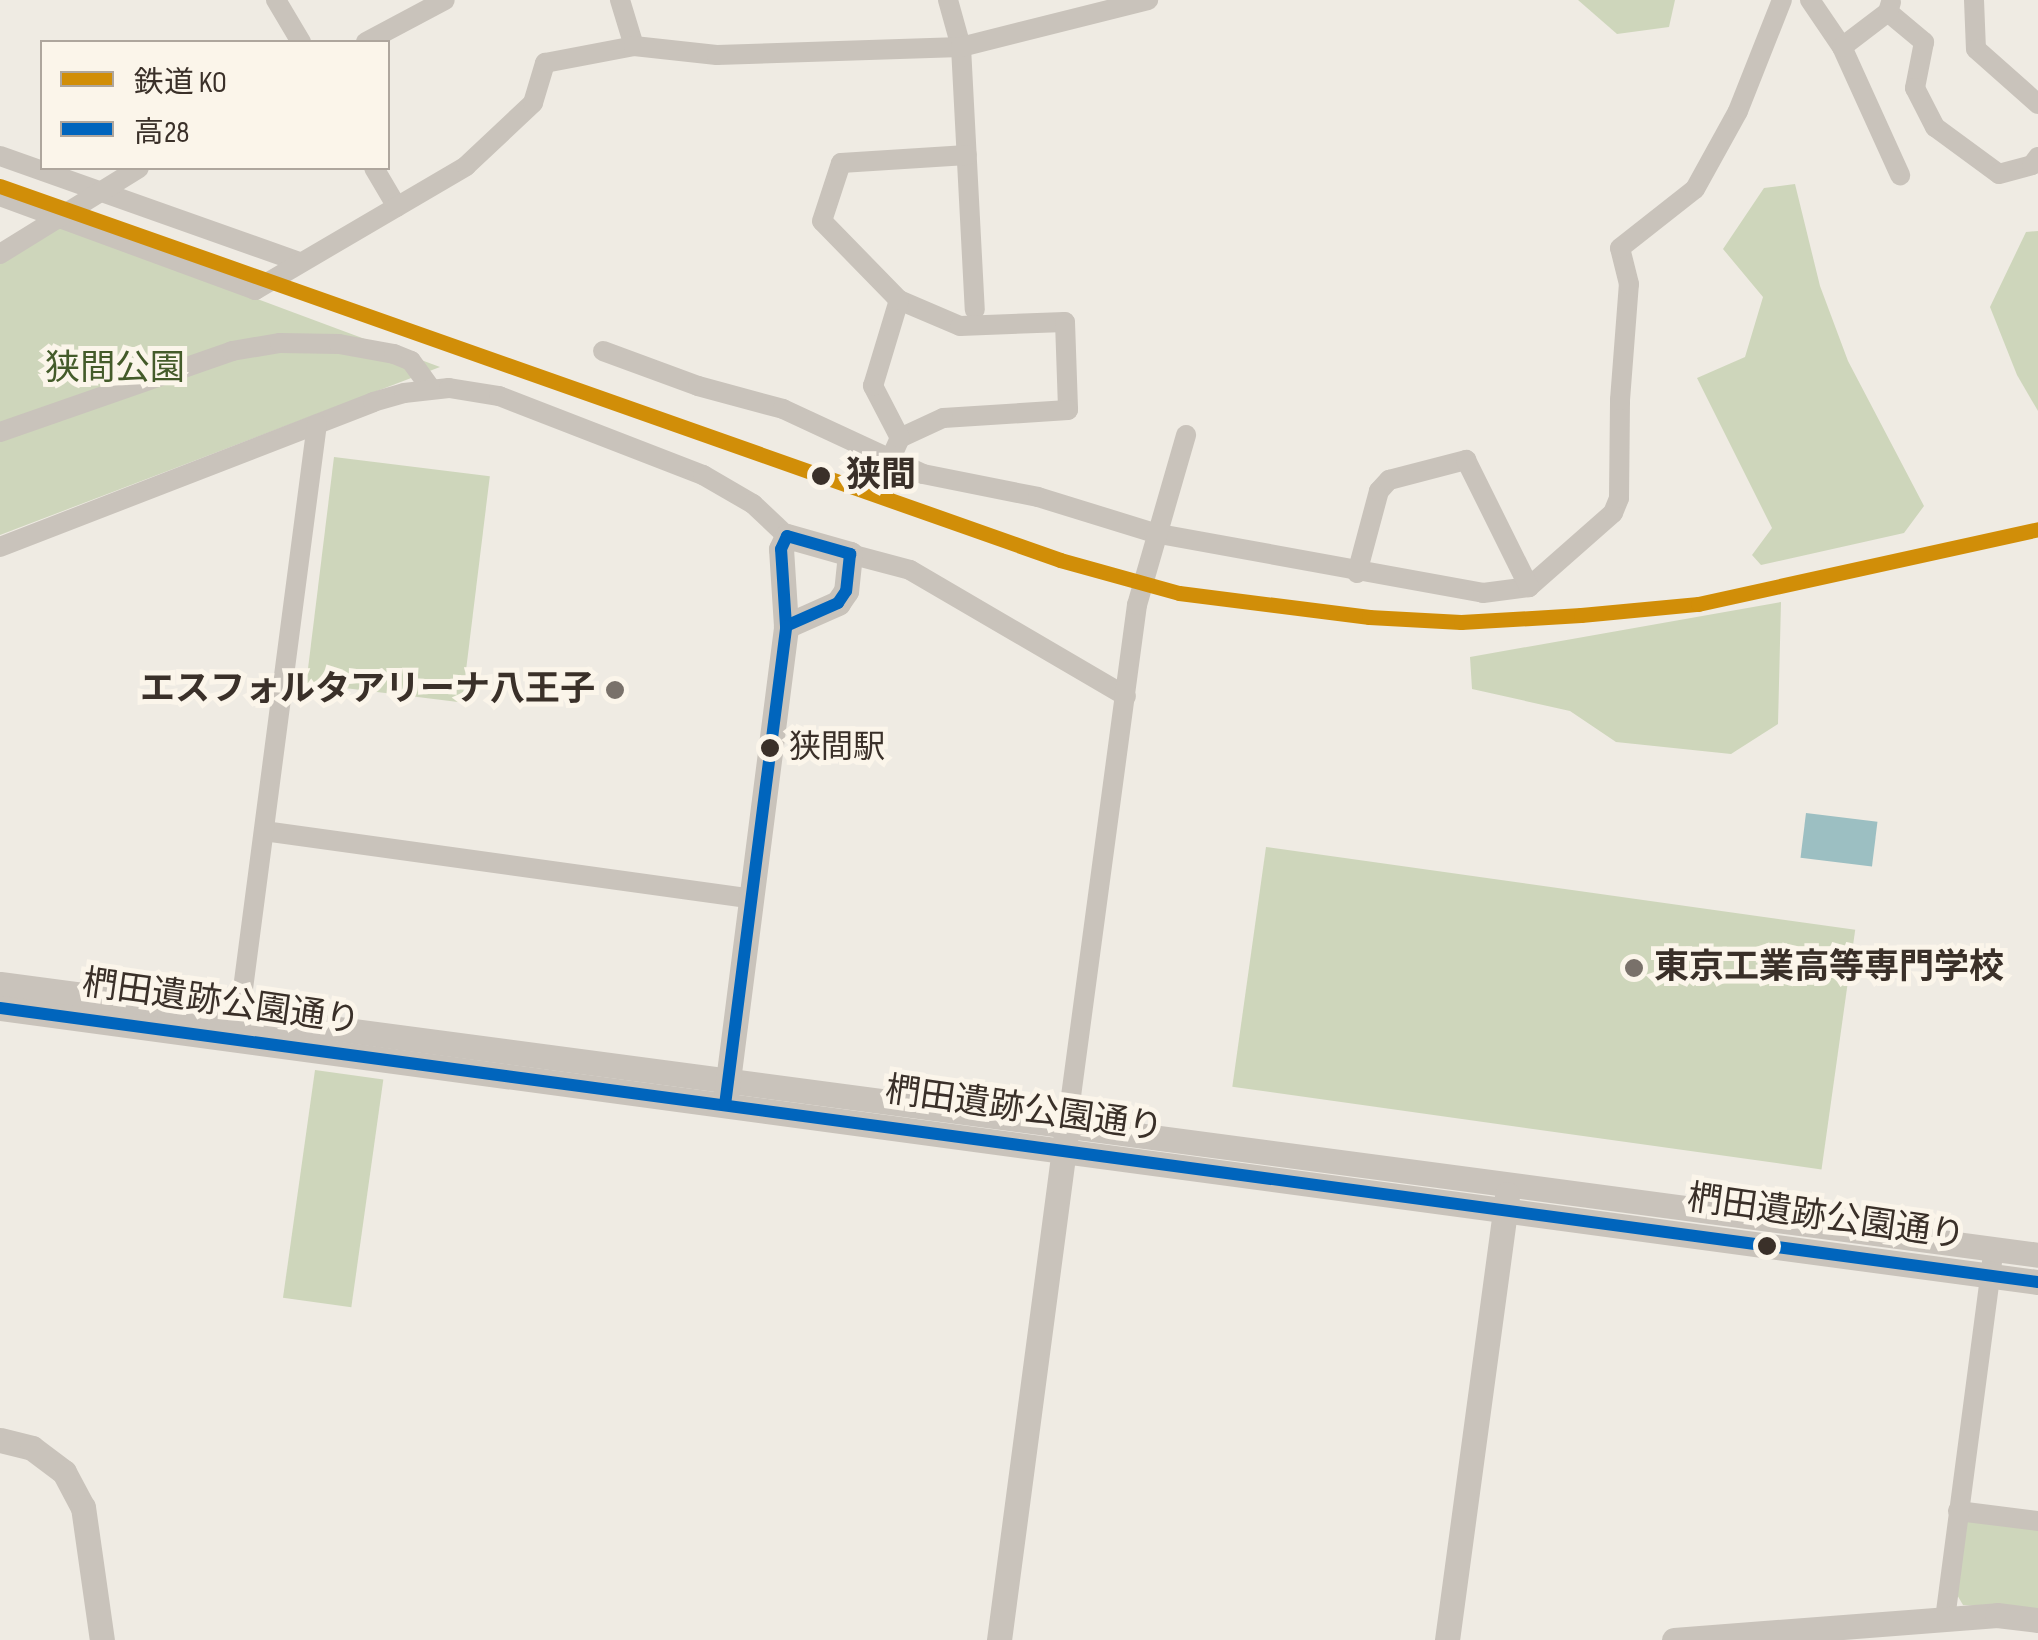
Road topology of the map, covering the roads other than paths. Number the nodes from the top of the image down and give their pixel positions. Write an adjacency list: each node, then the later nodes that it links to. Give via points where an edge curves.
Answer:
1 (276, 0): 10 (street)
2 (445, 0): 11 (street)
3 (620, 0): 12 (street)
4 (948, 0): 13 (street)
5 (1148, 0): 13 (street)
6 (1782, 0): 42 (street, via 1738,111 1695,189 1620,248 1629,284 1619,498 1613,513)
7 (1810, 0): 14 (street)
8 (1974, 0): 15 (street, via 1976,49)
9 (1890, 6): 14 (street); 18 (street, via 1924,42 1915,88 1935,127 1999,174)
10 (301, 40)
11 (370, 40)
12 (634, 46): 13 (street, via 717,55); 24 (street, via 545,62 533,103 466,166)
13 (961, 47): 16 (street)
14 (1842, 47): 21 (street)
15 (2038, 104)
16 (967, 155): 28 (street, via 841,162 822,222); 29 (street)
17 (0, 156): 22 (street)
18 (2038, 157)
19 (135, 170): 22 (street)
20 (375, 170): 24 (street)
21 (1900, 175)
22 (97, 190): 25 (street); 27 (street)
23 (0, 196): 25 (street)
24 (397, 207): 27 (street)
25 (56, 216): 26 (street); 27 (street, via 255,290)
26 (0, 254)
27 (300, 262)
28 (899, 300): 35 (street, via 873,386); 35 (street, via 960,326 1065,322 1068,410 943,418)
29 (975, 310)
30 (603, 351): 36 (street, via 783,409)
31 (431, 389): 32 (street); 33 (street, via 420,369 394,354 280,343 232,351); 37 (street, via 498,396 702,475 752,504)
32 (317, 424): 39 (street); 45 (street)
33 (0, 432)
34 (1186, 435): 38 (street)
35 (900, 438): 36 (street)
36 (891, 458): 38 (street, via 923,474 1038,497)
37 (788, 536): 40 (street); 43 (street, via 782,549)
38 (1152, 540): 41 (street); 44 (street, via 1136,605)
39 (0, 547)
40 (850, 554): 43 (street, via 838,603); 44 (street, via 910,570)
41 (1357, 573): 42 (street, via 1483,593); 42 (street, via 1379,491 1389,480 1466,460)
42 (1529, 588)
43 (786, 626): 46 (street)
44 (1126, 696): 51 (street)
45 (264, 832): 46 (street); 49 (street)
46 (751, 899): 50 (street)
47 (0, 984): 49 (street, 椚田遺跡公園通り)
48 (0, 1008): 49 (street, 椚田遺跡公園通り)
49 (238, 1028): 50 (street, 椚田遺跡公園通り)
50 (727, 1093): 51 (street, 椚田遺跡公園通り)
51 (1065, 1138): 52 (street, 椚田遺跡公園通り); 62 (street)
52 (1506, 1197): 54 (street, 椚田遺跡公園通り); 63 (street)
53 (2038, 1255): 54 (street, 椚田遺跡公園通り)
54 (1992, 1262): 55 (street, 椚田遺跡公園通り); 57 (street)
55 (2038, 1282)
56 (0, 1440): 61 (street, via 32,1448 64,1472 82,1507)
57 (1958, 1511): 58 (street); 59 (street)
58 (2038, 1521)
59 (1945, 1619): 60 (street); 64 (street)
60 (2038, 1620)
61 (102, 1640)
62 (999, 1640)
63 (1447, 1640)
64 (1674, 1640)

